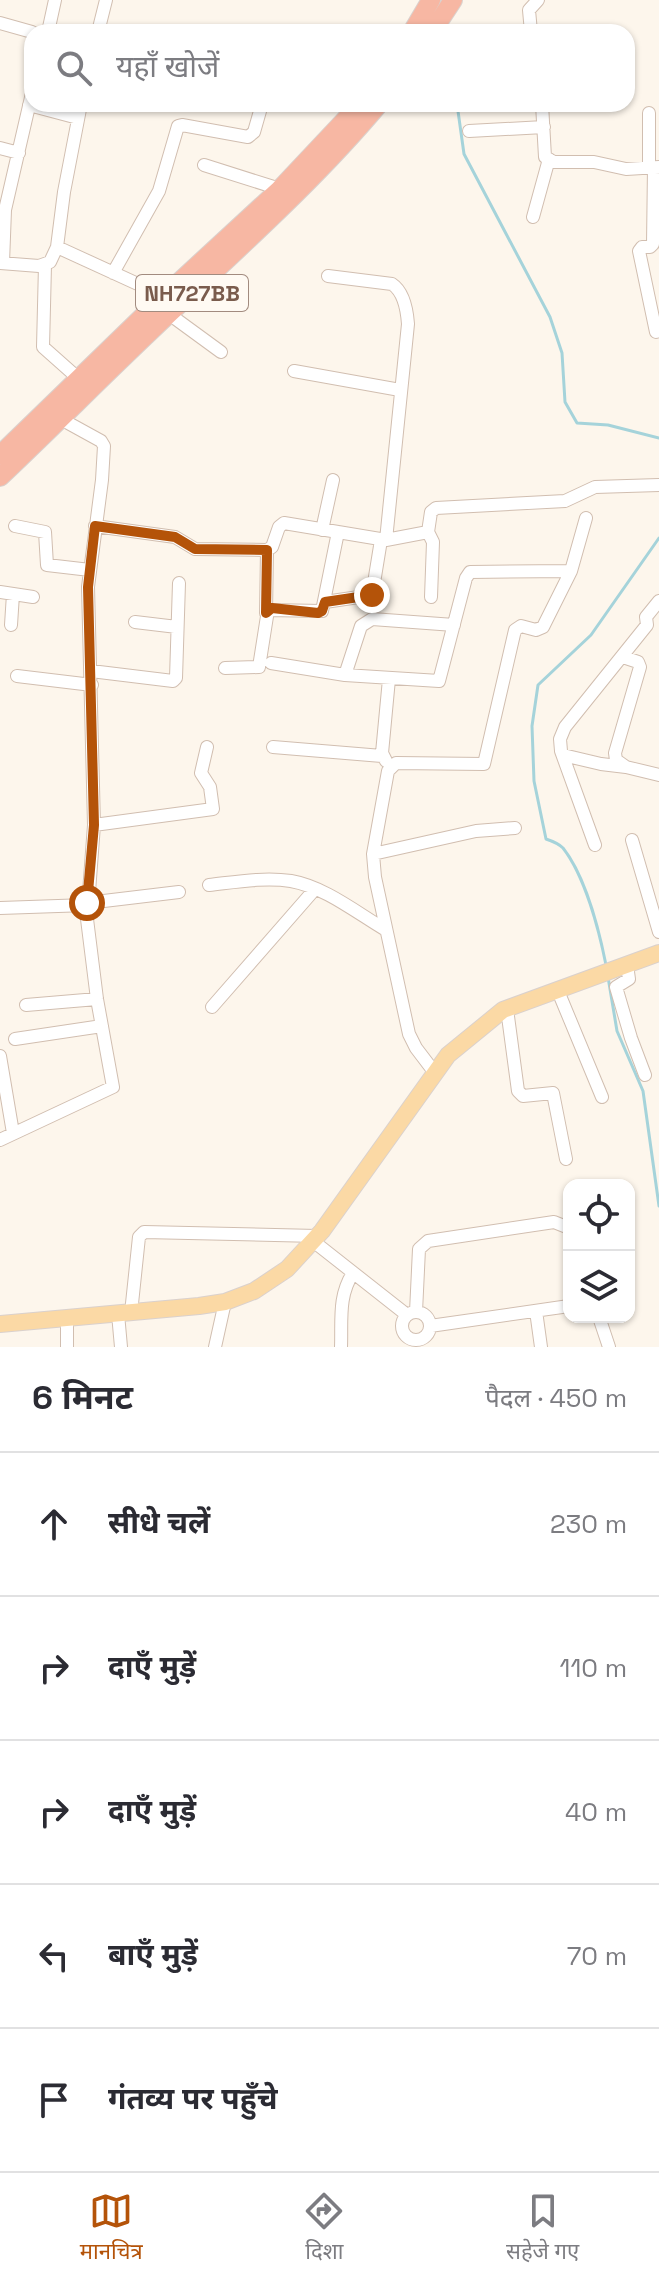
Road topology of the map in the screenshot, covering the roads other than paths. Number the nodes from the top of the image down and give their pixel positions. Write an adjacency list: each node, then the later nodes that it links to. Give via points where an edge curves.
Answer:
1 (55, 0): 7 (street)
2 (106, 0): 8 (street)
3 (431, 0): 9 (highway)
4 (453, 0): 10 (highway)
5 (538, 0): 11 (street, via 529,10)
6 (0, 23): 12 (street)
7 (50, 24)
8 (100, 24)
9 (417, 24)
10 (437, 24)
11 (530, 24)
12 (24, 30)
13 (27, 112): 25 (street)
14 (63, 112): 21 (street)
15 (79, 112): 21 (street)
16 (260, 112): 35 (street, via 248,137 178,126 163,183)
17 (352, 112): 29 (highway, NH727BB)
18 (372, 112): 37 (highway, NH727BB, via 289,203)
19 (543, 112): 22 (street)
20 (649, 113): 28 (street)
21 (78, 118): 32 (street)
22 (544, 127): 23 (street); 26 (street)
23 (469, 131)
24 (0, 148): 25 (street)
25 (19, 153): 31 (street)
26 (549, 159): 28 (street, via 626,169); 30 (street)
27 (204, 165): 29 (street)
28 (654, 167): 38 (street, via 653,244 639,251)
29 (280, 189): 37 (highway, NH727BB)
30 (533, 217)
31 (2, 222): 33 (street)
32 (57, 247): 34 (street); 35 (street)
33 (2, 263): 34 (street)
34 (45, 265): 41 (street, via 42,343)
35 (113, 273): 37 (street)
36 (328, 276): 42 (street, via 384,282 400,290 408,324)
37 (166, 305): 39 (street); 41 (highway, NH727BB); 43 (highway, NH727BB)
38 (656, 332)
39 (221, 352)
40 (294, 371): 42 (street)
41 (79, 379): 44 (highway, NH727BB)
42 (400, 390): 55 (street)
43 (61, 419): 44 (highway, NH727BB); 51 (street, via 103,443)
44 (28, 440): 45 (highway, NH727BB); 46 (highway, NH727BB)
45 (0, 455)
46 (0, 477)
47 (333, 480): 52 (street)
48 (659, 485): 54 (street, via 595,487 565,501 436,508)
49 (586, 518): 58 (street)
50 (15, 526): 57 (street, via 45,532 47,565)
51 (95, 526): 56 (street, via 175,537 195,549); 57 (street)
52 (322, 530): 53 (street); 56 (street, via 281,524)
53 (338, 532): 55 (street); 64 (street)
54 (428, 532): 55 (street); 62 (street, via 433,542)
55 (384, 540): 64 (street, via 372,595)
56 (267, 550): 65 (street)
57 (90, 570): 73 (street)
58 (571, 571): 68 (street, via 470,572); 81 (street, via 543,627 515,630 484,764)
59 (179, 583): 69 (street)
60 (7, 593): 61 (street); 67 (street)
61 (33, 597)
62 (431, 597)
63 (659, 601): 70 (street)
64 (325, 602): 65 (street, via 318,613 272,608)
65 (266, 613): 72 (street, via 259,667)
66 (135, 622): 69 (street)
67 (11, 625)
68 (454, 625): 74 (street, via 365,621); 76 (street, via 439,681)
69 (177, 627): 73 (street, via 173,681)
70 (623, 657): 80 (street, via 561,733); 82 (street, via 640,667 615,753)
71 (271, 663): 74 (street)
72 (225, 668)
73 (91, 671): 77 (street)
74 (345, 675): 76 (street)
75 (17, 676): 77 (street)
76 (389, 679): 81 (street)
77 (92, 685): 84 (street)
78 (207, 747): 84 (street, via 201,773 209,784 213,809)
79 (273, 747): 81 (street)
80 (563, 755): 82 (street); 87 (street)
81 (386, 761): 88 (street)
82 (626, 767): 83 (street)
83 (659, 775)
84 (94, 825): 92 (street)
85 (515, 828): 88 (street, via 476,831)
86 (632, 840): 95 (street)
87 (595, 845)
88 (373, 854): 94 (street)
89 (209, 885): 90 (street, via 283,880)
90 (315, 889): 94 (street); 101 (street)
91 (179, 892): 92 (street)
92 (87, 904): 93 (street); 99 (street)
93 (0, 908)
94 (386, 930): 106 (street, via 409,1034)
95 (659, 932)
96 (659, 953): 97 (main road)
97 (626, 965): 98 (main road); 107 (street, via 629,979 616,987)
98 (564, 989): 102 (main road); 108 (street)
99 (97, 999): 100 (street); 103 (street)
100 (26, 1005)
101 (212, 1007)
102 (507, 1009): 106 (main road, via 448,1055); 111 (street, via 518,1091 523,1096 553,1093)
103 (102, 1026): 104 (street); 109 (street, via 113,1087)
104 (15, 1039)
105 (0, 1056): 109 (street)
106 (435, 1073): 113 (main road)
107 (645, 1075)
108 (602, 1097)
109 (13, 1133): 110 (street)
110 (0, 1140)
111 (566, 1159)
112 (563, 1226): 119 (street, via 554,1222 428,1241 419,1249)
113 (315, 1238): 114 (street); 115 (main road, via 287,1269); 118 (street, via 144,1232)
114 (353, 1273): 119 (street); 128 (street, via 342,1298)
115 (225, 1302): 118 (main road); 127 (street)
116 (563, 1307): 117 (street)
117 (536, 1311): 123 (street); 129 (street)
118 (125, 1313): 120 (main road); 126 (street)
119 (412, 1313): 123 (street, via 427,1317); 124 (street, via 402,1323)
120 (67, 1318): 122 (main road); 125 (street)
121 (601, 1323): 130 (street)
122 (0, 1324)
123 (430, 1326): 124 (street)
124 (414, 1344)
125 (67, 1347)
126 (121, 1347)
127 (215, 1347)
128 (341, 1347)
129 (541, 1347)
130 (609, 1347)

